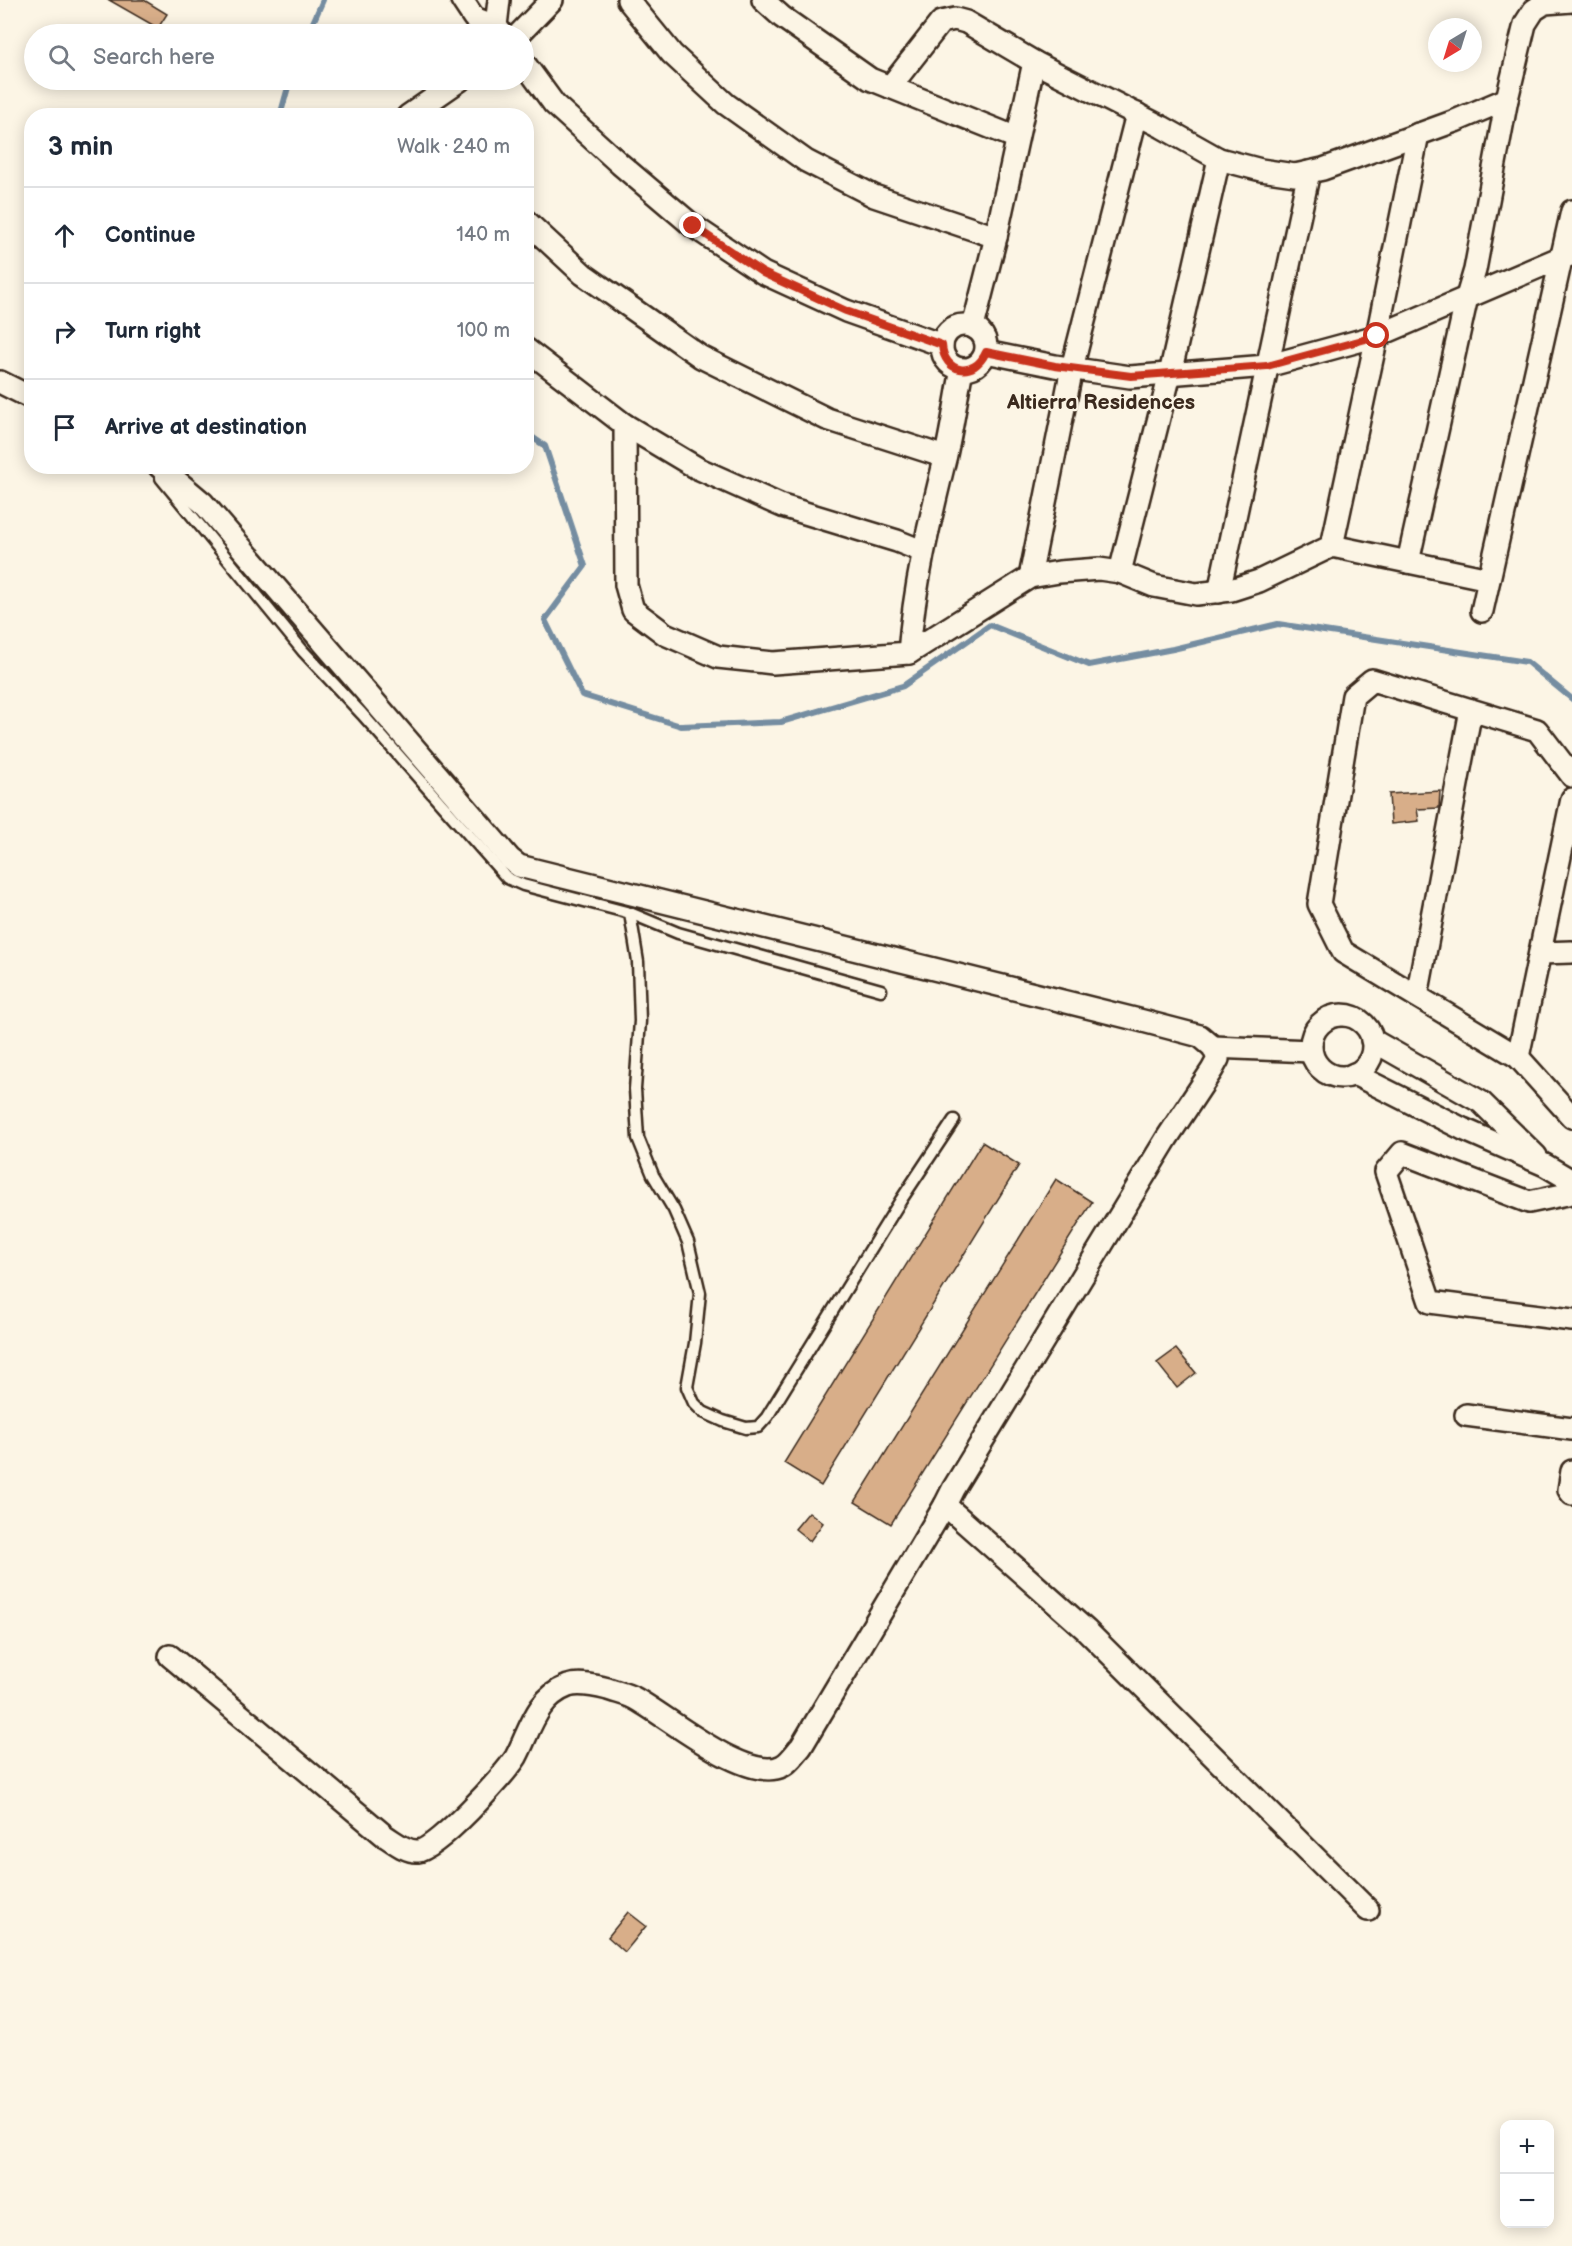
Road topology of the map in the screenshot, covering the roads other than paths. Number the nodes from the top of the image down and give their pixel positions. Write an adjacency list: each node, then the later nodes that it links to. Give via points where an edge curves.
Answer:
1 (462, 0): 7 (street, via 474,18)
2 (499, 0): 8 (street)
3 (552, 0): 9 (street)
4 (628, 0): 23 (street, via 672,54 726,104 806,161 874,196)
5 (763, 0): 12 (street, via 870,79)
6 (1572, 2): 14 (street, via 1545,3 1534,10 1525,24)
7 (486, 24)
8 (499, 24)
9 (529, 24)
10 (1034, 62): 12 (street, via 955,19 941,22); 16 (street); 18 (street)
11 (534, 77): 28 (street, via 554,104 620,164 693,226 763,273 846,311)
12 (890, 87): 18 (street)
13 (448, 90): 15 (street)
14 (1507, 99): 17 (street); 25 (street, via 1476,270)
15 (427, 108)
16 (1137, 114): 19 (street); 32 (street)
17 (1418, 134): 20 (street); 27 (street)
18 (1017, 138): 23 (street)
19 (1219, 159): 20 (street, via 1295,175); 34 (street)
20 (1309, 172): 31 (street)
21 (1572, 211): 24 (street)
22 (534, 228): 38 (street, via 584,274 701,357 827,419)
23 (996, 237): 26 (street)
24 (1567, 256): 25 (street); 46 (street)
25 (1467, 297): 27 (street); 43 (street)
26 (973, 327): 28 (street, via 953,328); 29 (street, via 984,338)
27 (1377, 336): 31 (street); 41 (street)
28 (942, 345): 33 (street, via 945,359)
29 (986, 352): 32 (street); 33 (street, via 975,367)
30 (534, 355): 37 (street)
31 (1267, 366): 34 (street); 47 (street)
32 (1072, 368): 34 (street, via 1131,376); 45 (street)
33 (962, 369): 38 (street)
34 (1170, 374): 44 (street)
35 (0, 382): 36 (street)
36 (24, 394)
37 (625, 425): 42 (street, via 698,468 782,506); 49 (street, via 626,585 633,610 665,634 718,657 773,663)
38 (945, 457): 42 (street)
39 (159, 474): 53 (lane, via 303,651 507,878)
40 (169, 474): 59 (street, via 203,503 519,866 1143,1021 1200,1036)
41 (1332, 546): 43 (street); 47 (street, via 1259,581)
42 (922, 551): 49 (street)
43 (1408, 562): 46 (street)
44 (1120, 573): 45 (street, via 1099,569); 47 (street, via 1154,586 1196,594)
45 (1030, 577): 49 (street)
46 (1489, 579): 48 (street)
47 (1219, 592)
48 (1482, 611)
49 (909, 652)
50 (1471, 710): 51 (street, via 1537,730); 57 (street); 57 (street, via 1372,680 1353,696 1319,904 1343,952)
51 (1572, 776)
52 (1572, 799): 55 (street)
53 (630, 914): 56 (lane, via 678,933); 64 (lane, via 638,963 638,1138 688,1242 700,1293 687,1387 702,1412 746,1428 758,1427 767,1417)
54 (1572, 952): 55 (street)
55 (1540, 953): 61 (street)
56 (881, 990)
57 (1417, 996): 61 (street)
58 (1372, 1040): 60 (street, via 1367,1027 1343,1014 1318,1025 1311,1037); 62 (street, via 1372,1054); 65 (street, via 1481,1102)
59 (1213, 1047): 60 (street); 73 (street, via 1218,1059 1212,1070)
60 (1311, 1051): 62 (street, via 1327,1073 1340,1077)
61 (1518, 1057): 63 (street)
62 (1354, 1074): 65 (street)
63 (1572, 1117)
64 (954, 1120)
65 (1545, 1165): 66 (street)
66 (1572, 1181)
67 (1572, 1193): 68 (street, via 1529,1202 1402,1153 1386,1172 1430,1302)
68 (1572, 1320)
69 (1466, 1415): 70 (street)
70 (1572, 1429)
71 (1572, 1471): 72 (street)
72 (1572, 1494)
73 (945, 1505): 74 (street, via 801,1747 782,1766 757,1769 736,1762 632,1697 593,1685 568,1686 543,1701 506,1773 433,1843 419,1851 407,1849 386,1836); 75 (street, via 1086,1630)
74 (170, 1656)
75 (1368, 1910)

